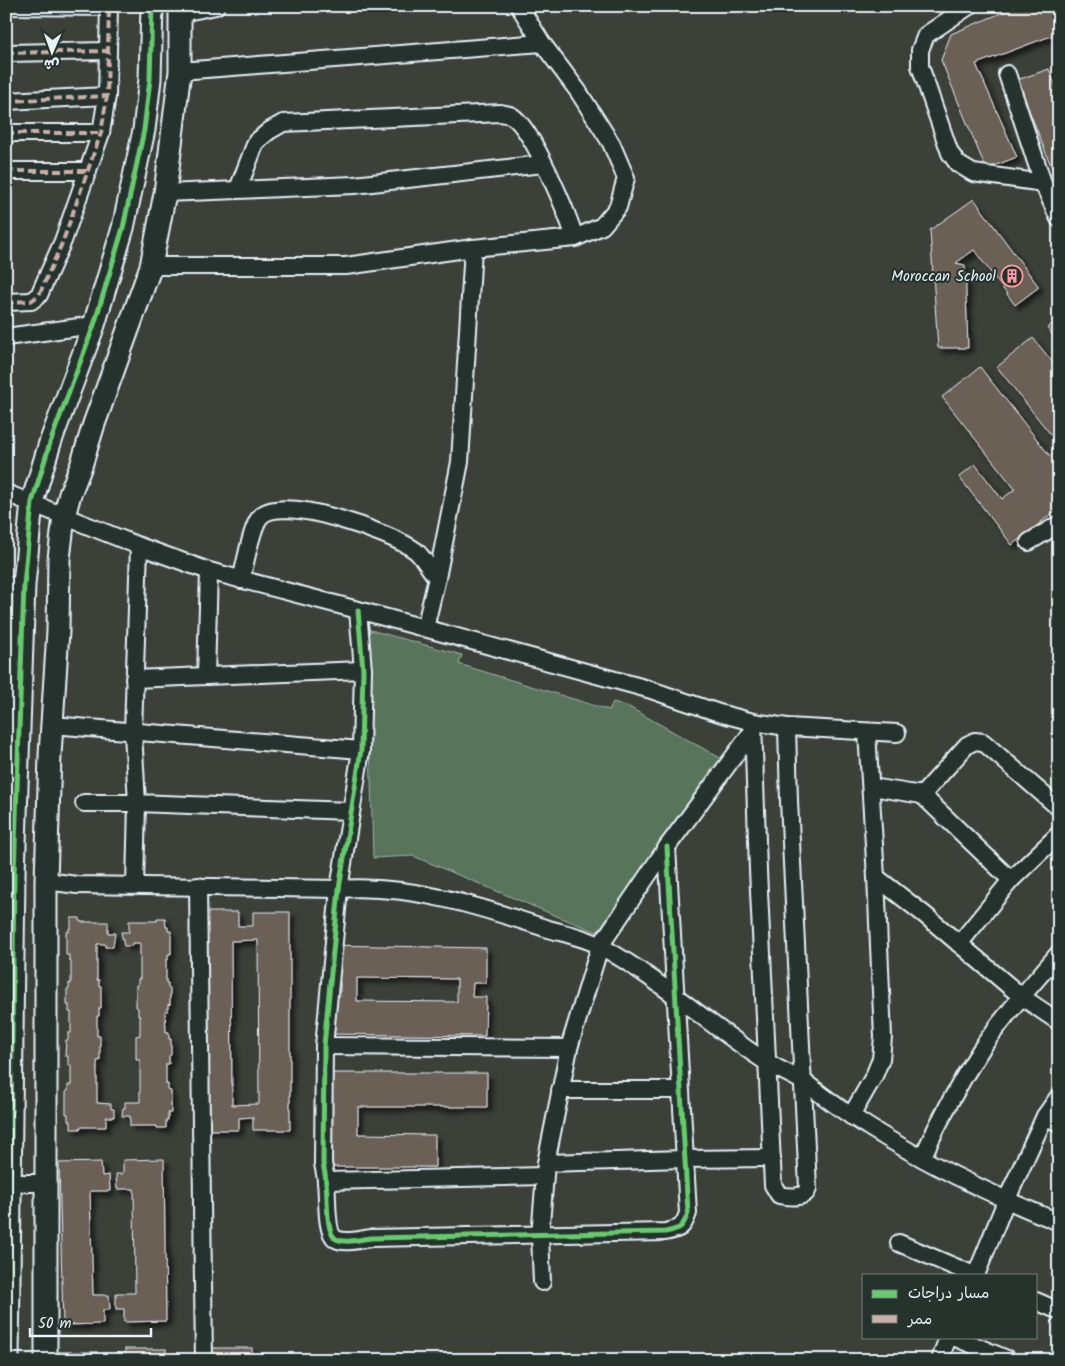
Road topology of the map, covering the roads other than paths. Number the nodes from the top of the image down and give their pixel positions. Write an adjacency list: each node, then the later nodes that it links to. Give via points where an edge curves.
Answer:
1 (6, 6): 6 (street)
2 (152, 6): 28 (street, via 150,79 144,130 122,228)
3 (216, 6): 7 (street)
4 (519, 6): 8 (street)
5 (969, 6): 20 (street, via 926,35 920,50 920,66 950,153 958,164 973,173)
6 (109, 7): 9 (street)
7 (181, 10): 11 (street)
8 (542, 43): 11 (street); 24 (street, via 606,136 626,178 618,207 602,226)
9 (108, 51): 10 (street); 13 (street)
10 (6, 53)
11 (180, 71): 22 (street)
12 (1007, 74): 20 (street)
13 (106, 96): 14 (street); 16 (street)
14 (6, 101)
15 (6, 133): 16 (street)
16 (101, 133): 19 (street)
17 (543, 164): 21 (street, via 354,184); 21 (street, via 524,128 512,116 501,113 283,123 256,142); 24 (street)
18 (6, 171): 19 (street)
19 (88, 171): 27 (street, via 39,295 31,300)
20 (1043, 184): 23 (street)
21 (238, 189): 22 (street)
22 (165, 193): 26 (street)
23 (1059, 219)
24 (575, 238): 25 (street)
25 (473, 248): 26 (street, via 346,266); 37 (street, via 460,462)
26 (151, 266): 32 (street)
27 (6, 302)
28 (94, 326): 29 (street); 31 (street, via 50,443)
29 (6, 337)
30 (6, 493): 31 (street)
31 (32, 502): 32 (street); 39 (street)
32 (64, 516): 35 (street); 45 (street, via 59,559)
33 (1059, 524): 34 (street)
34 (1029, 542)
35 (139, 546): 36 (street); 44 (street)
36 (209, 571): 38 (street); 43 (street)
37 (437, 578): 38 (street, via 418,552 409,546 326,515 292,509 268,513 260,518); 41 (street)
38 (242, 580): 40 (street)
39 (15, 585): 60 (street)
40 (358, 610): 41 (street); 42 (street)
41 (425, 628): 46 (street, via 648,689)
42 (362, 670): 43 (street); 51 (street)
43 (206, 676): 44 (street)
44 (134, 679): 48 (street)
45 (52, 724): 48 (street); 63 (street)
46 (752, 727): 47 (street); 59 (street); 75 (street)
47 (787, 728): 49 (street); 76 (street)
48 (133, 732): 51 (street); 55 (street)
49 (867, 732): 50 (street); 52 (street)
50 (897, 733)
51 (361, 750): 57 (street)
52 (872, 787): 53 (street); 61 (street)
53 (922, 795): 56 (street, via 967,745 975,741 983,742); 62 (street)
54 (84, 803): 55 (street)
55 (137, 803): 57 (street); 64 (street)
56 (1059, 808)
57 (352, 812): 66 (street)
58 (1059, 834): 62 (street)
59 (667, 847): 68 (street); 70 (street)
60 (10, 873): 63 (street); 88 (street)
61 (876, 877): 67 (street); 80 (street, via 881,1059)
62 (1011, 880): 67 (street)
63 (46, 881): 64 (street, via 77,885); 87 (street)
64 (136, 885): 65 (street)
65 (198, 886): 66 (street); 102 (street)
66 (339, 889): 68 (street, via 392,890 437,897 503,914); 73 (street)
67 (959, 944): 71 (street)
68 (600, 946): 70 (street); 74 (street)
69 (1059, 953): 71 (street)
70 (676, 997): 75 (street); 78 (street)
71 (1022, 997): 72 (street); 83 (street, via 981,1050 940,1118)
72 (1059, 1022)
73 (324, 1046): 74 (street); 86 (street, via 323,1163)
74 (569, 1048): 77 (street)
75 (768, 1062): 76 (street); 82 (street)
76 (803, 1082): 80 (street); 82 (street, via 808,1192 804,1195 779,1195 773,1185)
77 (560, 1090): 78 (street); 85 (street)
78 (680, 1090): 84 (street)
79 (1059, 1096): 81 (street)
80 (850, 1116): 83 (street)
81 (1052, 1119): 89 (street)
82 (772, 1158): 84 (street)
83 (922, 1158): 89 (street)
84 (684, 1159): 85 (street); 91 (street, via 688,1213 685,1224 678,1229)
85 (545, 1170): 86 (street); 91 (street)
86 (326, 1181): 91 (street, via 329,1225 332,1235 338,1240)
87 (47, 1183): 88 (street); 101 (street)
88 (9, 1184): 100 (street)
89 (1006, 1201): 90 (street); 94 (street)
90 (1059, 1222)
91 (540, 1236): 95 (street)
92 (899, 1243): 93 (street)
93 (973, 1274)
94 (975, 1274)
95 (542, 1282)
96 (1038, 1302): 97 (street)
97 (1059, 1311)
98 (948, 1338): 103 (street)
99 (956, 1338): 104 (street)
100 (8, 1360)
101 (46, 1360)
102 (204, 1360)
103 (940, 1360)
104 (1009, 1360)

